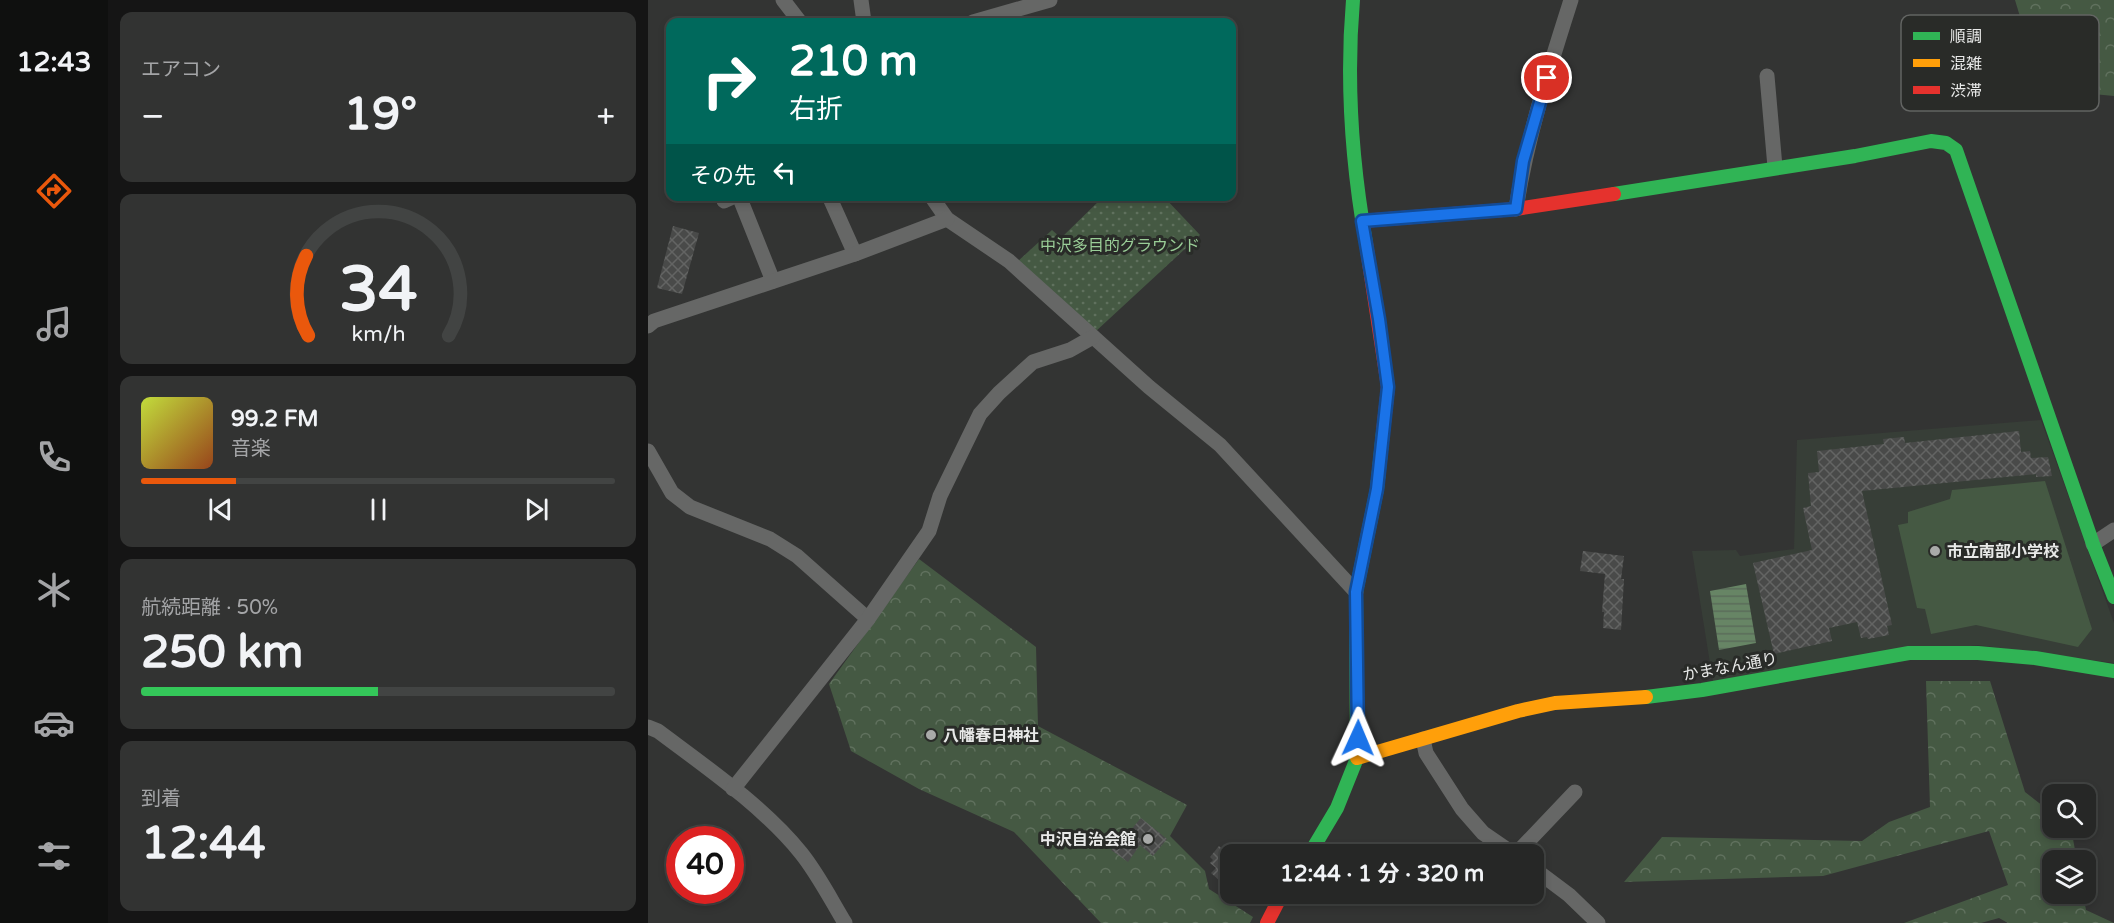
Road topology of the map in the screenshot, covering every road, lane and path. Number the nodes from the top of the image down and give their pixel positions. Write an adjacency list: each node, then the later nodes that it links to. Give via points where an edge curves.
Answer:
1 (783, 0): 6 (street)
2 (861, 0): 7 (street)
3 (1050, 0): 8 (street)
4 (1353, 0): 16 (street, via 1353,146)
5 (1571, 0): 14 (street, via 1523,161)
6 (797, 18)
7 (863, 18)
8 (987, 18)
9 (1767, 76): 10 (street)
10 (1775, 167): 14 (street); 23 (street, via 1931,141 1946,143 1956,150)
11 (734, 201): 18 (street)
12 (831, 201): 17 (street)
13 (934, 201): 15 (street)
14 (1516, 209): 16 (street)
15 (947, 219): 17 (street); 20 (street, via 1009,261)
16 (1362, 221): 24 (street, via 1388,387 1377,489)
17 (855, 254): 18 (street)
18 (773, 281): 19 (street)
19 (648, 326)
20 (1093, 337): 24 (street, via 1220,445); 26 (street, via 1070,350 1033,362 980,414 940,496 929,531)
21 (648, 451): 26 (street, via 672,494 690,507 770,539 796,556)
22 (2114, 530): 23 (street)
23 (2093, 544): 25 (street)
24 (1356, 592): 30 (street)
25 (2114, 597)
26 (868, 619): 31 (street)
27 (2114, 671): 29 (street, かまなん通り, via 2035,658 1909,653 1702,690 1556,703)
28 (648, 727): 31 (street)
29 (1423, 739): 30 (street, かまなん通り); 34 (street, via 1426,753 1462,809 1483,833)
30 (1358, 758): 33 (street, via 1331,823)
31 (733, 789): 38 (street, via 803,855)
32 (1575, 792): 35 (street)
33 (1317, 844)
34 (1499, 844)
35 (1525, 844)
36 (1544, 876): 40 (street)
37 (1277, 904): 39 (street)
38 (845, 923)
39 (1267, 923)
40 (1598, 923)

